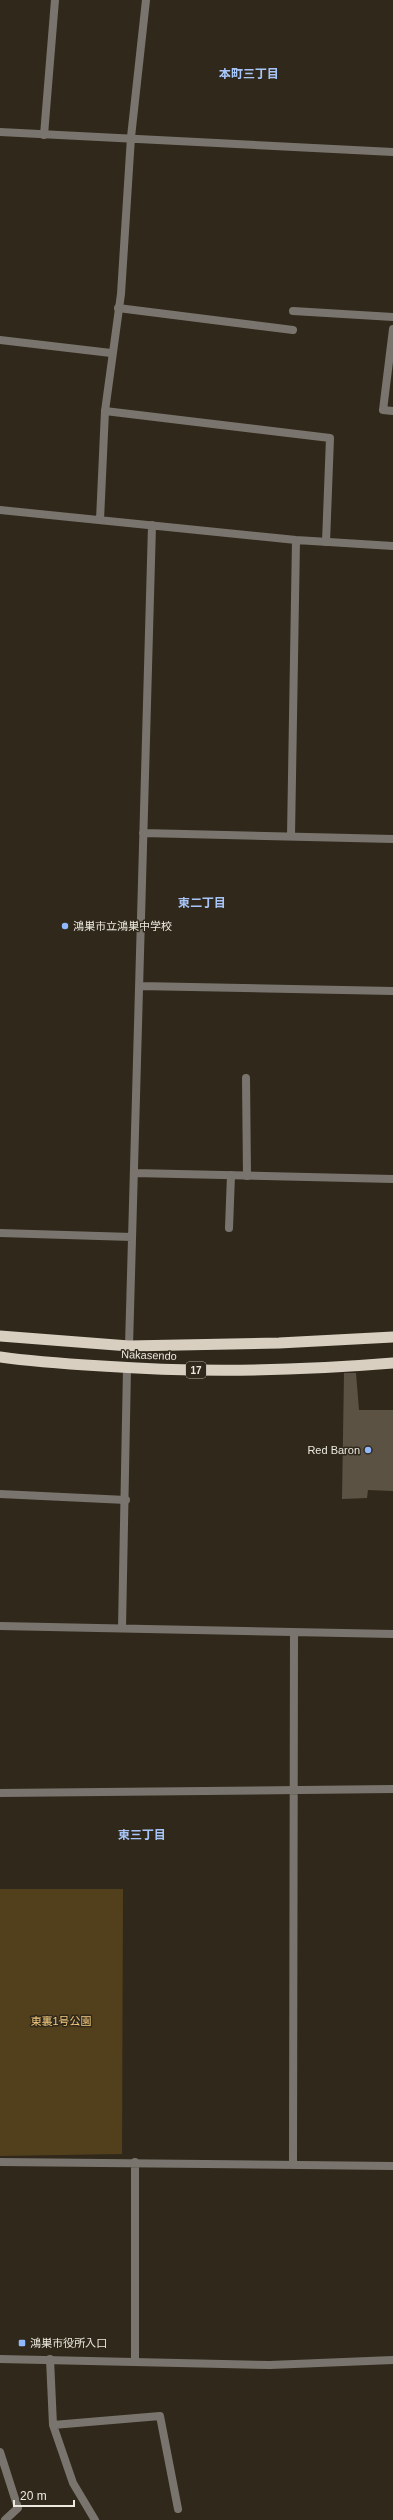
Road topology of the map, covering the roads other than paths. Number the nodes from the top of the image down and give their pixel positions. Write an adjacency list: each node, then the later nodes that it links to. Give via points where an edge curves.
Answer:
1 (55, 0): 4 (street)
2 (146, 0): 5 (street)
3 (0, 132): 4 (street)
4 (44, 135): 5 (street)
5 (131, 137): 6 (street); 7 (street)
6 (393, 152)
7 (118, 308): 11 (street); 13 (street)
8 (293, 311): 9 (street)
9 (393, 317)
10 (393, 329): 15 (street, via 383,410)
11 (293, 330)
12 (0, 340): 13 (street)
13 (111, 353): 14 (street)
14 (105, 411): 17 (street); 20 (street, via 330,438)
15 (393, 411)
16 (0, 510): 17 (street)
17 (100, 520): 18 (street)
18 (152, 525): 19 (street); 22 (street)
19 (296, 540): 20 (street); 23 (street)
20 (326, 542): 21 (street)
21 (393, 546)
22 (143, 833): 23 (street); 25 (street)
23 (291, 836): 24 (street)
24 (393, 839)
25 (139, 986): 26 (street); 28 (street)
26 (393, 991)
27 (246, 1078): 30 (street)
28 (134, 1173): 29 (street); 34 (street)
29 (231, 1175): 30 (street); 32 (street)
30 (247, 1176): 31 (street)
31 (393, 1179)
32 (229, 1228)
33 (0, 1233): 34 (street)
34 (132, 1237): 37 (street)
35 (0, 1336): 37 (highway, Nakasendo)
36 (393, 1337): 37 (highway, Nakasendo, via 278,1343)
37 (129, 1346)
38 (0, 1357): 40 (highway, Nakasendo / 17)
39 (393, 1363): 40 (highway, Nakasendo / 17, via 311,1369 211,1371)
40 (126, 1368): 42 (street)
41 (0, 1494): 42 (street)
42 (126, 1500): 44 (street)
43 (0, 1626): 44 (street)
44 (122, 1628): 45 (street)
45 (294, 1633): 46 (street); 48 (street)
46 (393, 1634)
47 (393, 1789): 48 (street)
48 (294, 1790): 49 (street); 52 (street)
49 (0, 1793)
50 (0, 2162): 51 (street)
51 (135, 2162): 52 (street); 57 (street)
52 (293, 2165): 53 (street)
53 (393, 2166)
54 (0, 2359): 55 (street)
55 (50, 2359): 57 (street); 58 (street)
56 (393, 2360): 57 (street, via 270,2365)
57 (135, 2362)
58 (53, 2425): 60 (street, via 160,2416); 62 (street, via 73,2483)
59 (0, 2452): 61 (street, via 18,2508)
60 (178, 2509)
61 (5, 2520)
62 (95, 2520)

